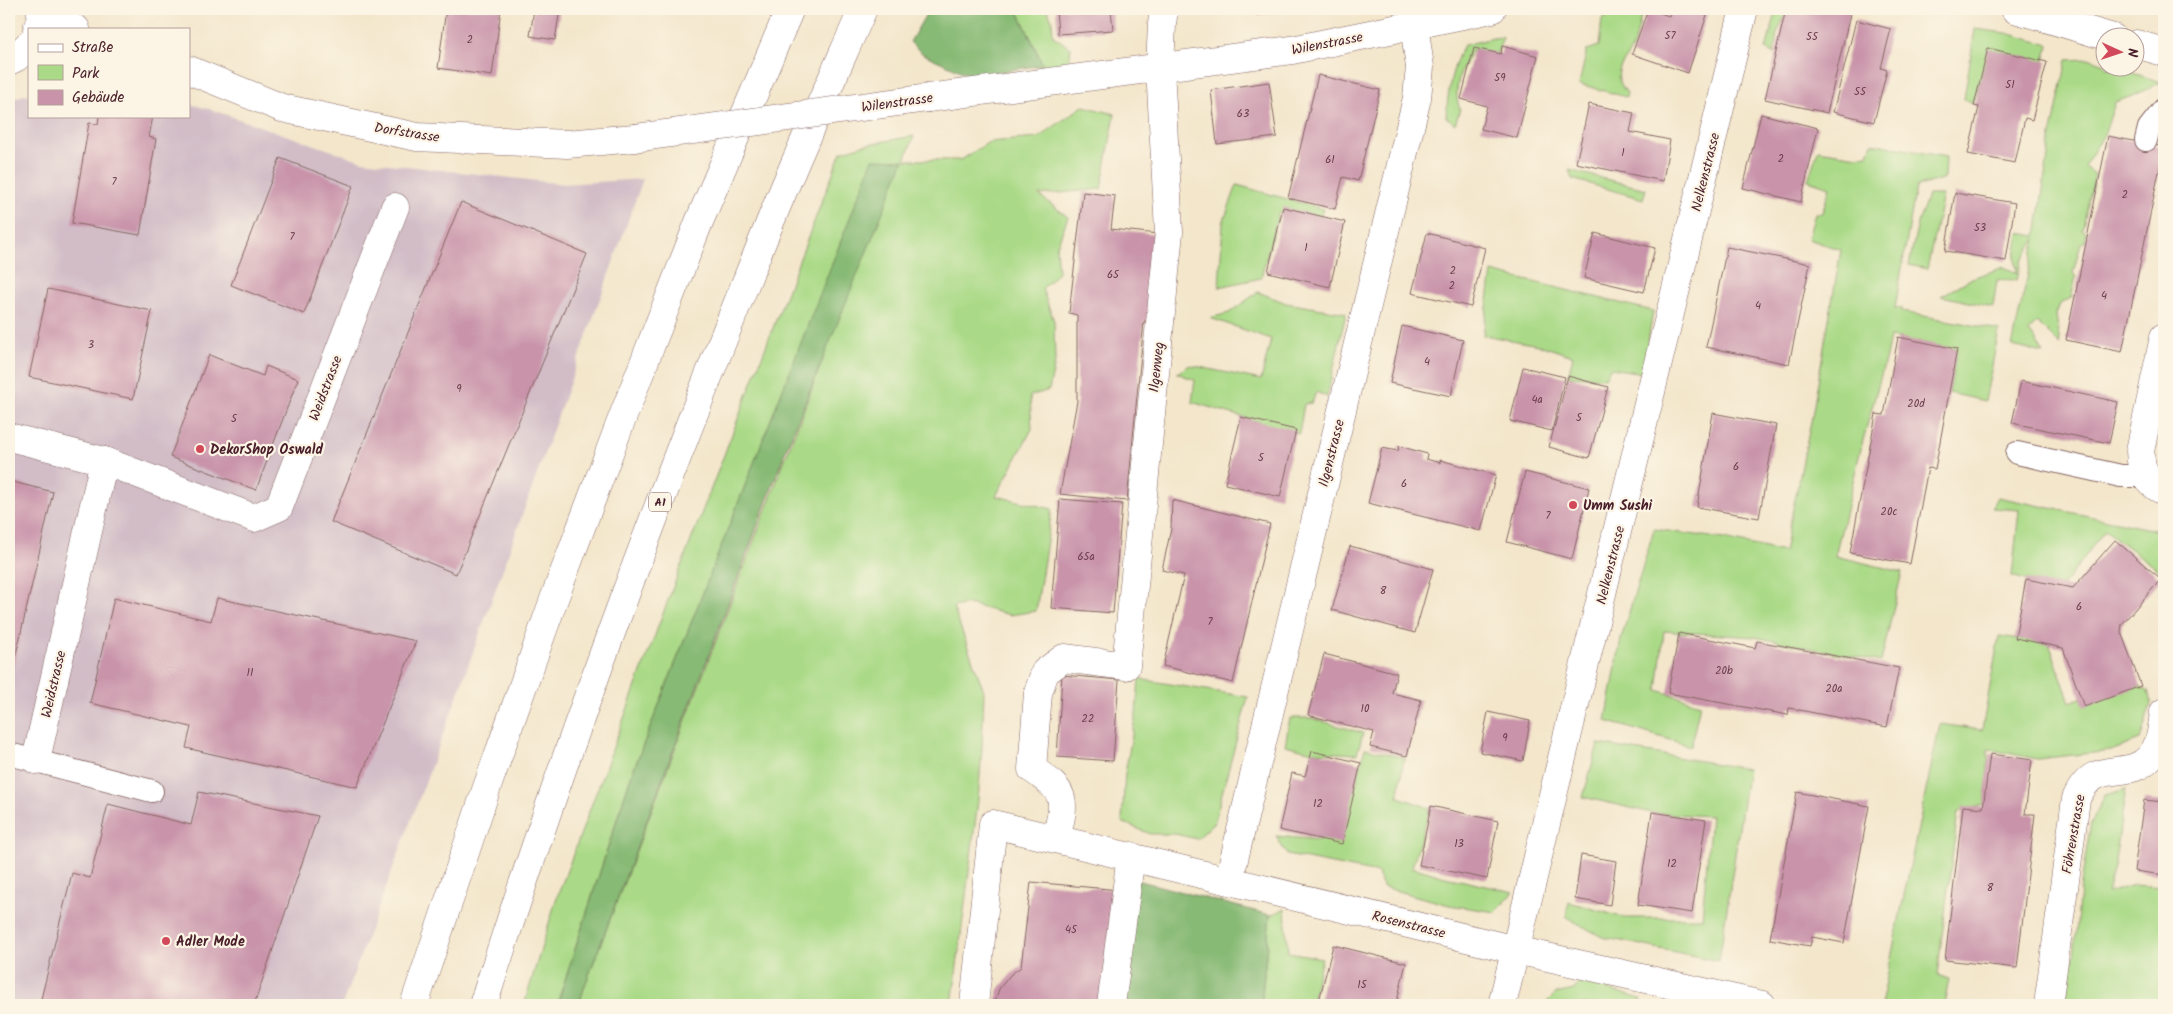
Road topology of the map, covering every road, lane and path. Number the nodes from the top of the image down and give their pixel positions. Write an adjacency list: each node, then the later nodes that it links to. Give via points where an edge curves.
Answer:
1 (790, 9): 34 (main road, via 699,222 616,433 491,777)
2 (862, 9): 35 (main road, A1, via 772,218 626,591)
3 (1164, 9): 15 (main road)
4 (1492, 9): 7 (main road, Wilenstrasse)
5 (1744, 9): 33 (main road, Nelkenstrasse)
6 (2015, 9): 10 (main road)
7 (1414, 25): 15 (main road, Wilenstrasse, via 1292,50); 32 (main road, Ilgenstrasse, via 1420,67 1417,98)
8 (37, 26): 9 (main road)
9 (63, 28)
10 (2096, 33)
11 (28, 40): 14 (main road, via 17,57)
12 (2146, 47): 13 (main road)
13 (2164, 52)
14 (9, 61)
15 (1160, 68): 18 (main road, Wilenstrasse, bridge); 30 (main road, Ilgenweg, via 1170,232 1126,666 1064,658 1045,672 1038,693 1032,769 1048,779 1064,803)
16 (190, 70): 18 (main road, Dorfstrasse, via 282,108 417,137 567,144)
17 (2164, 109): 19 (lane, via 2149,128)
18 (635, 138)
19 (2146, 140)
20 (395, 207): 24 (main road, Weidstrasse, via 279,507 254,518)
21 (2164, 337): 25 (main road, via 2140,452 2141,464)
22 (9, 437): 24 (main road, Weidstrasse)
23 (2017, 454): 25 (lane)
24 (104, 461): 28 (main road, Weidstrasse)
25 (2154, 483)
26 (2164, 712): 40 (main road, Föhrenstrasse, via 2159,741 2151,756 2140,766 2103,772 2093,777 2082,786 2076,799)
27 (9, 754): 28 (lane)
28 (36, 760): 29 (lane)
29 (152, 790)
30 (1056, 838): 31 (main road, Rosenstrasse); 36 (main road, Rosenstrasse, via 993,824)
31 (1131, 856): 32 (main road, Rosenstrasse); 37 (main road)
32 (1229, 880): 33 (main road, Rosenstrasse)
33 (1516, 950): 38 (main road, Nelkenstrasse); 39 (main road, Rosenstrasse)
34 (414, 1005)
35 (483, 1005)
36 (974, 1005)
37 (1111, 1005)
38 (1502, 1005)
39 (1762, 1005)
40 (2048, 1005)

